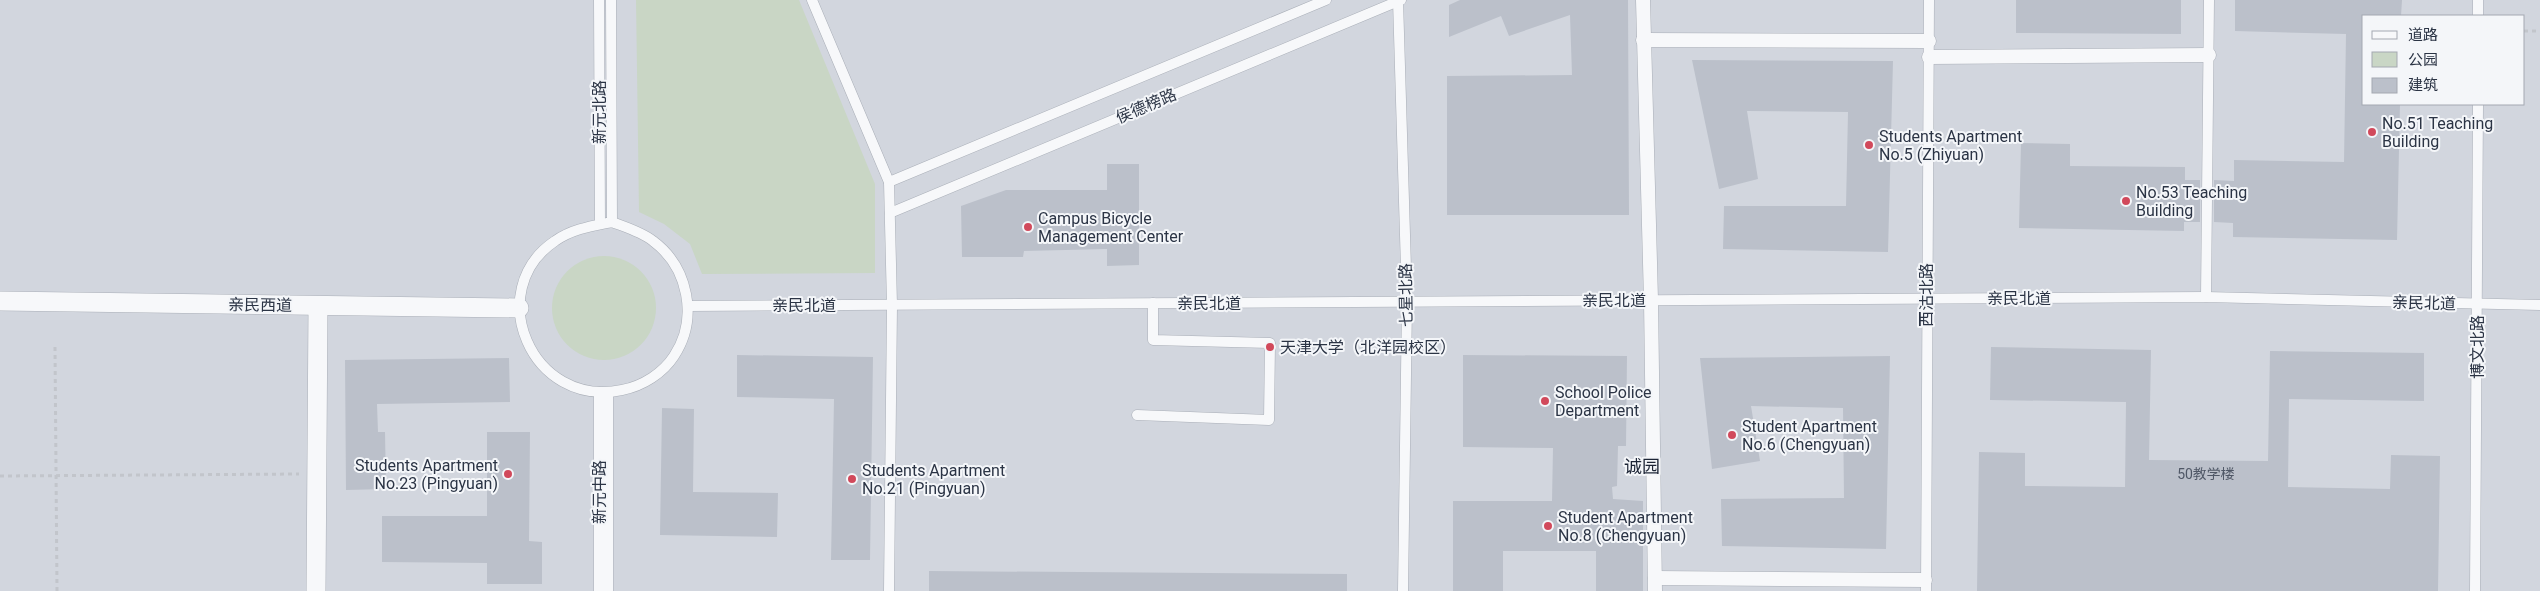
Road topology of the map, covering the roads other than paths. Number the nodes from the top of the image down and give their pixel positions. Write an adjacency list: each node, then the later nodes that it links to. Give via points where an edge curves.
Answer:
1 (599, 0): 19 (lane, 新元北路)
2 (611, 0): 18 (lane, 新元北路)
3 (812, 0): 16 (lane)
4 (1326, 0): 16 (lane, 侯德榜路)
5 (1399, 0): 17 (lane, 侯德榜路); 24 (lane, 七星北路)
6 (1643, 0): 11 (street)
7 (1929, 0): 12 (lane, 西沽北路)
8 (2209, 0): 13 (lane)
9 (2478, 0): 10 (lane)
10 (2478, 15)
11 (1643, 40): 12 (street); 22 (street)
12 (1929, 41): 14 (lane, 西沽北路)
13 (2208, 55): 14 (street); 20 (lane)
14 (1929, 57): 21 (lane, 西沽北路)
15 (2478, 105): 27 (lane, 博文北路)
16 (890, 182): 17 (lane)
17 (890, 213): 26 (lane)
18 (612, 222): 19 (lane); 30 (lane, via 652,240 671,258 684,280)
19 (600, 224): 31 (lane, via 578,229 554,241 536,259 524,283)
20 (2206, 297): 21 (lane, 亲民北道); 27 (lane, 亲民北道)
21 (1926, 299): 22 (lane, 亲民北道); 35 (lane, 西沽北路)
22 (1651, 300): 24 (lane, 亲民北道); 34 (street)
23 (0, 301): 29 (street, 亲民西道)
24 (1407, 302): 25 (lane, 亲民北道); 40 (lane, 七星北路)
25 (1153, 303): 26 (lane, 亲民北道); 33 (lane, via 1153,340 1270,343 1269,420)
26 (892, 305): 30 (lane, 亲民北道); 39 (lane)
27 (2478, 305): 28 (lane, 亲民北道); 41 (lane, 博文北路)
28 (2540, 305)
29 (318, 306): 31 (street, 亲民西道); 36 (street)
30 (688, 306): 32 (lane, via 685,332 674,356 657,375 634,388)
31 (519, 308): 32 (lane, via 524,336 536,360 556,379 581,390)
32 (604, 393): 37 (lane, 新元中路); 38 (lane, 新元中路)
33 (1137, 415)
34 (1655, 584): 35 (street)
35 (1926, 586)
36 (316, 591)
37 (599, 591)
38 (608, 591)
39 (889, 591)
40 (1403, 591)
41 (2475, 591)

